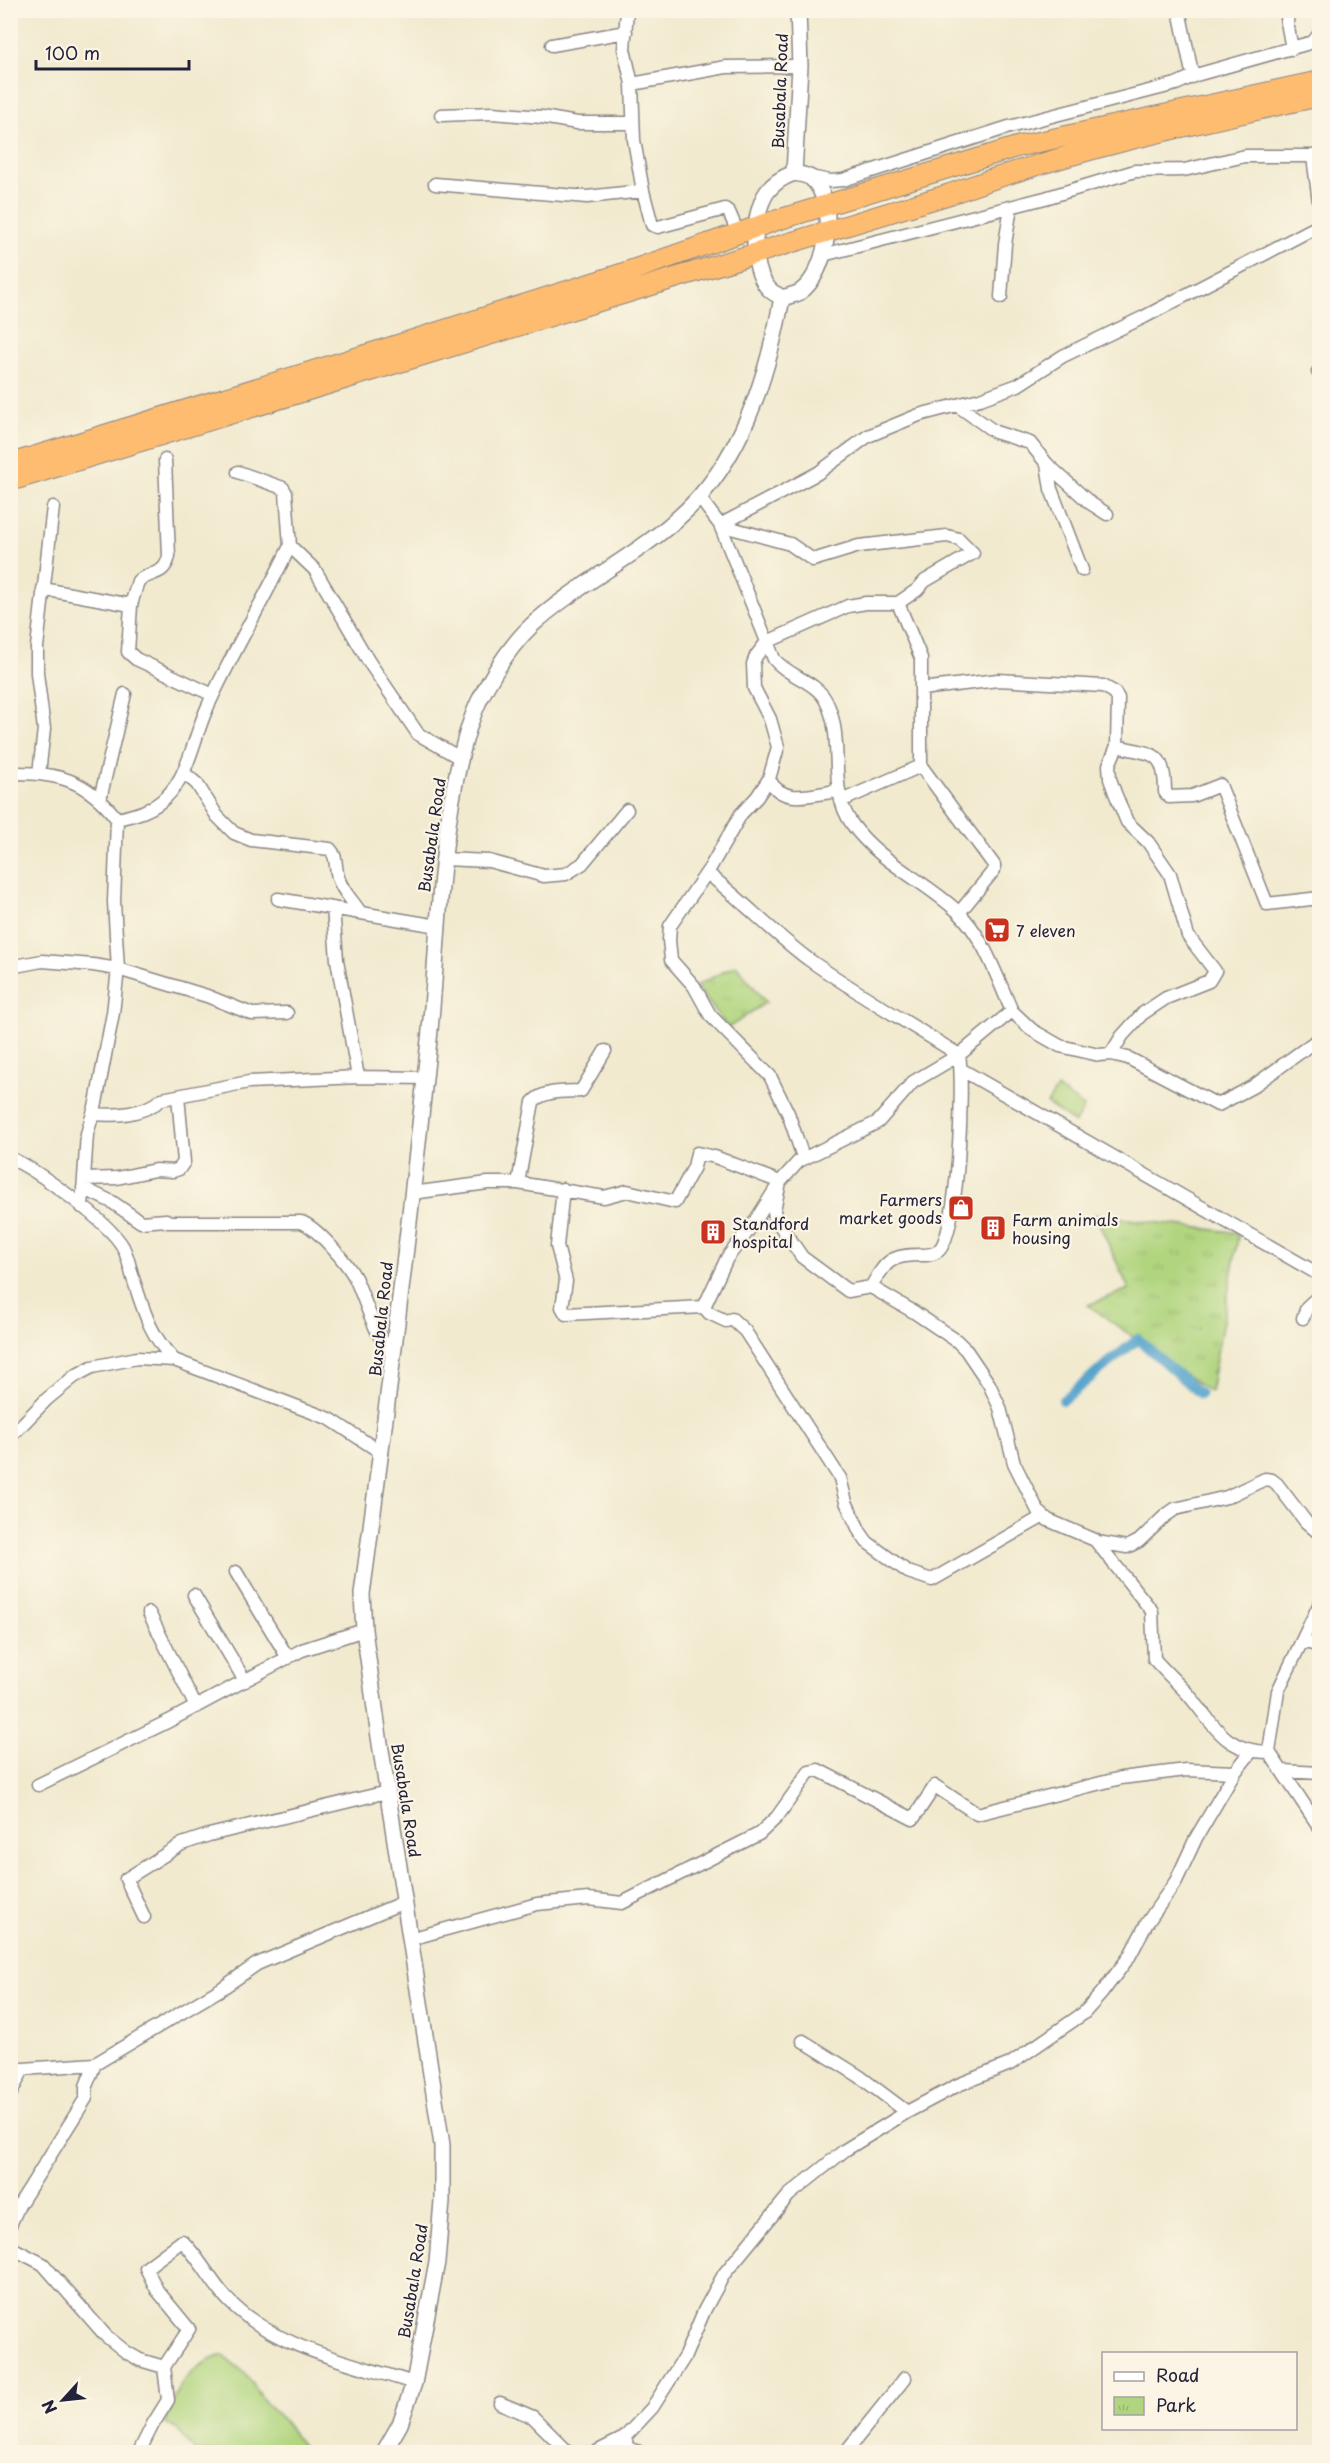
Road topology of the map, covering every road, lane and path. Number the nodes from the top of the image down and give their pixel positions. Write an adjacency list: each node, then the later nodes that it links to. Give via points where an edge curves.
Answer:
1 (627, 10): 5 (street)
2 (798, 10): 9 (street, Busabala Road)
3 (1179, 10): 10 (street, via 1191,68)
4 (1288, 10): 8 (street)
5 (626, 33): 7 (street); 12 (street, via 624,49)
6 (1320, 33): 8 (street, via 1313,42)
7 (552, 45)
8 (1292, 49): 10 (street)
9 (800, 66): 12 (street, via 726,67); 17 (street, Busabala Road)
10 (1196, 75): 18 (street, via 1176,84 1010,127 843,180)
11 (1320, 81): 21 (highway, via 1020,146)
12 (632, 84): 15 (street)
13 (1320, 96): 26 (highway, via 1099,146)
14 (441, 115): 15 (street, via 492,113 577,123)
15 (633, 123): 20 (street)
16 (1316, 156): 22 (street, via 1245,156 1184,170 1135,171); 23 (street)
17 (794, 173): 18 (street); 25 (street, via 782,177 769,189)
18 (810, 177): 21 (street, via 819,187)
19 (435, 184): 20 (street, via 587,197)
20 (643, 191): 25 (street, via 655,227 724,208)
21 (824, 205): 25 (highway); 26 (street)
22 (1011, 207): 28 (street); 30 (street)
23 (1320, 209)
24 (1320, 225): 31 (street, via 1063,356 1018,385)
25 (746, 230): 27 (street); 33 (highway, via 399,345)
26 (829, 231): 27 (highway); 28 (street)
27 (756, 254): 29 (street, via 760,273 770,290); 36 (highway)
28 (823, 255): 29 (street, via 813,277 799,292)
29 (782, 297): 37 (street, Busabala Road, via 757,400 726,460)
30 (1001, 297)
31 (957, 405): 34 (street, via 995,432 1030,442); 40 (street, via 920,415 856,442 818,473)
32 (165, 460): 45 (street, via 168,563 160,572 138,581)
33 (10, 464)
34 (1047, 464): 39 (street); 42 (street, via 1051,489)
35 (238, 472): 41 (street, via 283,488)
36 (10, 481)
37 (699, 497): 40 (street); 51 (street, Busabala Road, via 653,539 545,614 520,638 479,701)
38 (53, 507): 43 (street)
39 (1107, 514)
40 (720, 525): 44 (street, via 790,544 813,560 859,546 947,536 959,539 974,553 925,581); 46 (street)
41 (290, 546): 49 (street); 51 (street, via 315,570 369,662 418,734)
42 (1082, 570)
43 (43, 589): 45 (street); 55 (street, via 37,647 44,729)
44 (898, 603): 46 (street, via 854,605); 47 (street, via 919,650)
45 (131, 605): 49 (street, via 131,656)
46 (767, 642): 56 (street, via 756,656 753,675 754,688 770,719 778,747); 57 (street, via 779,665 826,699 838,755)
47 (921, 689): 50 (street, via 998,680 1103,686 1118,698); 52 (street)
48 (125, 694): 58 (street)
49 (213, 695): 53 (street)
50 (1117, 746): 63 (street, via 1154,754 1162,765 1169,797 1192,796 1220,785 1267,904); 75 (street, via 1109,765 1110,779 1127,822 1148,842 1170,874 1188,936 1215,970 1209,981 1142,1014)
51 (460, 758): 61 (street, Busabala Road)
52 (921, 766): 57 (street); 67 (street, via 994,862 994,870)
53 (183, 772): 60 (street, via 167,797 151,809); 66 (street, via 197,784 217,816 234,833 251,840 330,849 337,876)
54 (10, 773): 55 (street)
55 (39, 774): 58 (street, via 66,778)
56 (769, 779): 57 (street, via 779,793); 62 (street, via 741,814)
57 (839, 796): 67 (street, via 850,822 868,844)
58 (100, 799): 60 (street)
59 (627, 810): 61 (street, via 582,864 566,874 544,876 496,862)
60 (117, 819): 70 (street, via 114,902)
61 (443, 859): 68 (street, Busabala Road)
62 (706, 873): 76 (street, via 809,960); 82 (street, via 670,926 671,960 694,986 710,1015 770,1076)
63 (1320, 898)
64 (278, 899): 65 (street)
65 (333, 908): 66 (street); 78 (street, via 337,960)
66 (360, 912): 68 (street)
67 (959, 913): 71 (street, via 992,966)
68 (438, 926): 79 (street, Busabala Road)
69 (10, 967): 70 (street, via 55,961)
70 (118, 969): 72 (street, via 252,1014); 81 (street)
71 (1012, 1011): 75 (street, via 1032,1030 1060,1046 1098,1055); 76 (street)
72 (287, 1013)
73 (1320, 1038): 75 (street, via 1252,1087 1218,1105 1128,1058)
74 (605, 1051): 86 (street, via 581,1091 546,1094 533,1102)
75 (1111, 1054)
76 (959, 1055): 77 (street); 82 (street, via 913,1082 878,1122)
77 (962, 1070): 90 (street); 91 (street, via 959,1150 944,1245 935,1253 900,1255 888,1261)
78 (358, 1077): 79 (street); 80 (street, via 249,1082)
79 (425, 1077): 88 (street, Busabala Road)
80 (178, 1096): 81 (street, via 116,1116); 85 (street, via 184,1162 179,1169)
81 (93, 1114): 85 (street, via 85,1146)
82 (803, 1157): 84 (street)
83 (10, 1158): 89 (street)
84 (780, 1182): 87 (street, via 697,1153 675,1202 627,1191 604,1197); 91 (street, via 775,1218 802,1257 848,1291); 93 (street, via 727,1258)
85 (84, 1183): 89 (street); 95 (street, via 141,1222 308,1225 325,1239 356,1280 380,1340)
86 (519, 1183): 87 (street); 88 (street)
87 (563, 1189): 93 (street, via 557,1246 566,1281 562,1307 566,1314)
88 (412, 1193): 95 (street, Busabala Road)
89 (82, 1207): 96 (street, via 123,1248 147,1320)
90 (1320, 1275)
91 (871, 1287): 99 (street, via 957,1341 973,1358 1000,1408 1014,1463)
92 (1320, 1295): 94 (street, via 1307,1307)
93 (704, 1307): 99 (street, via 726,1321 732,1319 745,1331 840,1478 860,1532 867,1542 908,1572 932,1580)
94 (1303, 1318)
95 (394, 1356): 98 (street, Busabala Road)
96 (174, 1360): 97 (street, via 123,1359 85,1370 47,1399); 98 (street, via 330,1419)
97 (10, 1437)
98 (382, 1453): 106 (street, Busabala Road, via 362,1594)
99 (1042, 1517): 101 (street)
100 (1320, 1534): 101 (street, via 1277,1484 1264,1479 1227,1497 1175,1509 1127,1547)
101 (1097, 1542): 112 (street, via 1152,1611 1154,1659 1188,1694 1218,1734)
102 (237, 1572): 109 (street)
103 (194, 1595): 110 (street)
104 (1320, 1603): 107 (street)
105 (149, 1613): 111 (street)
106 (364, 1630): 109 (street); 118 (street, Busabala Road)
107 (1302, 1641): 108 (street); 113 (street, via 1278,1691)
108 (1320, 1646)
109 (288, 1658): 110 (street)
110 (245, 1681): 111 (street)
111 (196, 1707): 117 (street)
112 (1251, 1752): 113 (street); 115 (street)
113 (1269, 1752): 114 (street)
114 (1284, 1771): 116 (street); 119 (street, via 1286,1781)
115 (1235, 1772): 122 (street, via 1186,1770 1121,1778 977,1814 935,1786 913,1820 814,1770 759,1834 622,1903 589,1899 537,1904); 126 (street, via 1129,1957 1084,2013 1010,2064)
116 (1320, 1773)
117 (38, 1785)
118 (387, 1792): 120 (street, Busabala Road); 121 (street, via 182,1844 126,1879)
119 (1320, 1828)
120 (404, 1902): 122 (street, Busabala Road); 124 (street, via 256,1964)
121 (144, 1917)
122 (410, 1939): 131 (street, Busabala Road, via 442,2145 437,2262)
123 (803, 2041): 126 (street)
124 (95, 2064): 125 (street, via 23,2070); 127 (street, via 86,2086 86,2098)
125 (10, 2095)
126 (907, 2112): 133 (street, via 845,2150 789,2195 723,2274 684,2356 652,2408)
127 (10, 2225)
128 (10, 2247): 129 (street, via 43,2264 106,2336 126,2352)
129 (164, 2367): 131 (street, via 189,2329 157,2290 146,2268 182,2241 231,2303 268,2332 290,2343); 135 (street, via 168,2400)
130 (905, 2378): 139 (street)
131 (414, 2383): 134 (street, Busabala Road)
132 (500, 2403): 136 (street, via 533,2417)
133 (624, 2438): 137 (street); 138 (street, via 629,2448)
134 (389, 2451)
135 (140, 2452)
136 (568, 2452)
137 (596, 2452)
138 (639, 2452)
139 (850, 2452)

